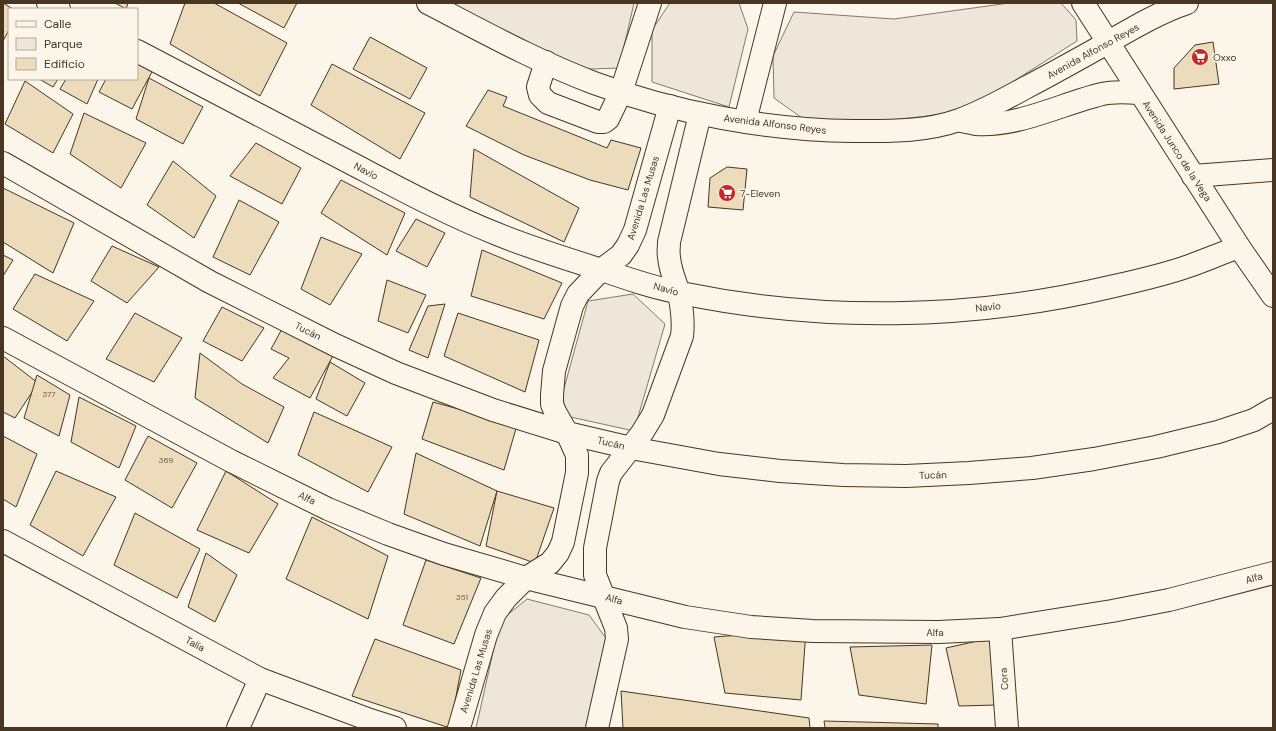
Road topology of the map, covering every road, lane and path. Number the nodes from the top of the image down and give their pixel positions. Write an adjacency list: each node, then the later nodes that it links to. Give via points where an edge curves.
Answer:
1 (48, 3): 7 (street)
2 (428, 3): 10 (street, Avenida Alfonso Reyes)
3 (650, 3): 11 (street)
4 (775, 3): 16 (street)
5 (1083, 3): 8 (street, Avenida Junco de la Vega)
6 (1187, 3): 8 (street, Avenida Alfonso Reyes)
7 (57, 8)
8 (1107, 42): 12 (street, Avenida Junco de la Vega); 15 (street, Avenida Alfonso Reyes, via 991,107)
9 (138, 52): 21 (street, Navío, via 436,208 530,247)
10 (546, 62): 11 (street, Avenida Alfonso Reyes); 11 (street, via 538,87 540,95 548,103 604,122 608,119)
11 (621, 92): 13 (street, Avenida Alfonso Reyes)
12 (1139, 93): 15 (street, via 1102,94 1018,120 995,124 976,124); 19 (street, Avenida Junco de la Vega)
13 (670, 106): 14 (street, Avenida Alfonso Reyes); 21 (street, Avenida Las Musas, via 628,245 621,255)
14 (700, 114): 16 (street, Avenida Alfonso Reyes); 22 (street, via 669,242 670,268)
15 (958, 120): 16 (street, Avenida Alfonso Reyes, via 909,130 870,131 821,130)
16 (746, 121)
17 (3, 162): 26 (street, Tucán, via 210,282 335,345 442,392)
18 (1273, 170): 19 (street)
19 (1193, 176): 20 (street, Avenida Junco de la Vega)
20 (1238, 247): 22 (street, Navío, via 1189,266 1090,292 967,310 887,313 786,309); 23 (street, Avenida Junco de la Vega)
21 (602, 270): 22 (street, Navío); 26 (street, Avenida Las Musas, via 578,294 572,306 554,371 552,404)
22 (679, 293): 27 (street, via 684,323 682,336 653,415)
23 (1273, 296)
24 (3, 338): 30 (street, Alfa, via 231,461 328,509 444,554)
25 (1273, 409): 27 (street, Tucán, via 1254,420 1218,432 1156,447 1032,468 969,473 906,476 780,471 719,464)
26 (567, 433): 27 (street, Tucán); 30 (street, Avenida Las Musas, via 577,455 577,473 563,542 550,563)
27 (631, 448): 31 (street, via 611,473 608,481 595,548 595,575)
28 (3, 541): 33 (street, Talía)
29 (1273, 573): 32 (street, Alfa, via 1169,600)
30 (526, 578): 31 (street, Alfa); 36 (street, Avenida Las Musas, via 506,598 493,619)
31 (603, 597): 32 (street, Alfa, via 685,617 751,627 939,632); 37 (street, via 616,628 617,639)
32 (1000, 629): 38 (street, Cora)
33 (260, 679): 34 (street); 35 (street, Talía)
34 (238, 728)
35 (395, 728)
36 (459, 728)
37 (597, 728)
38 (1007, 728)

